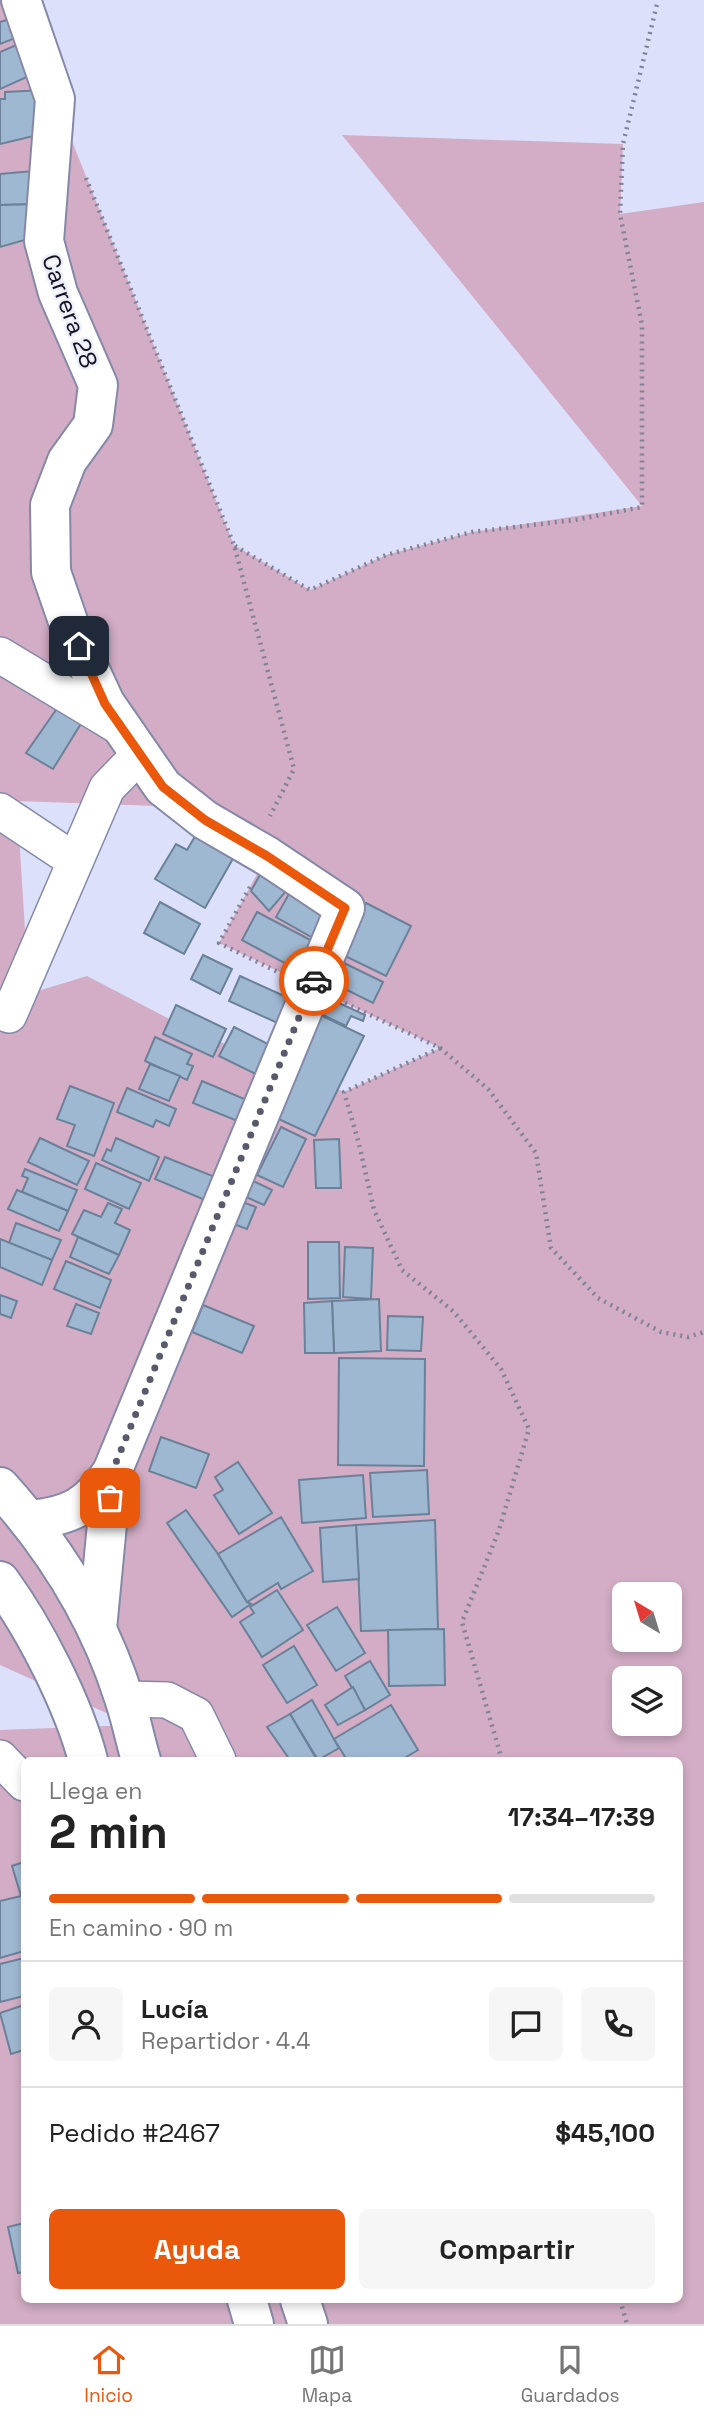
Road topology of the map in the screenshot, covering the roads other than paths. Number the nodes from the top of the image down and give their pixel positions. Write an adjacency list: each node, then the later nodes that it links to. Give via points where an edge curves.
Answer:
1 (21, 0): 3 (main road, Carrera 28, via 55,99 44,240 58,293 98,385 93,425 67,461 50,505 51,572 100,692)
2 (0, 654): 3 (street)
3 (132, 742): 5 (street); 7 (main road, Carrera 28, via 163,787 205,820 345,908)
4 (0, 811): 5 (street)
5 (75, 861): 6 (street)
6 (10, 994)
7 (112, 1472): 9 (main road, via 79,1508 55,1518); 11 (main road)
8 (0, 1487): 9 (main road)
9 (30, 1520): 11 (main road)
10 (0, 1581): 13 (main road, via 18,1606 69,1706)
11 (97, 1629): 12 (main road)
12 (125, 1699): 14 (main road); 15 (street, via 167,1700 196,1715)
13 (87, 1757)
14 (140, 1757)
15 (217, 1757)
16 (0, 1758): 17 (street)
17 (21, 1780)
18 (248, 2303): 20 (main road)
19 (301, 2303): 21 (main road)
20 (254, 2324)
21 (308, 2324)

